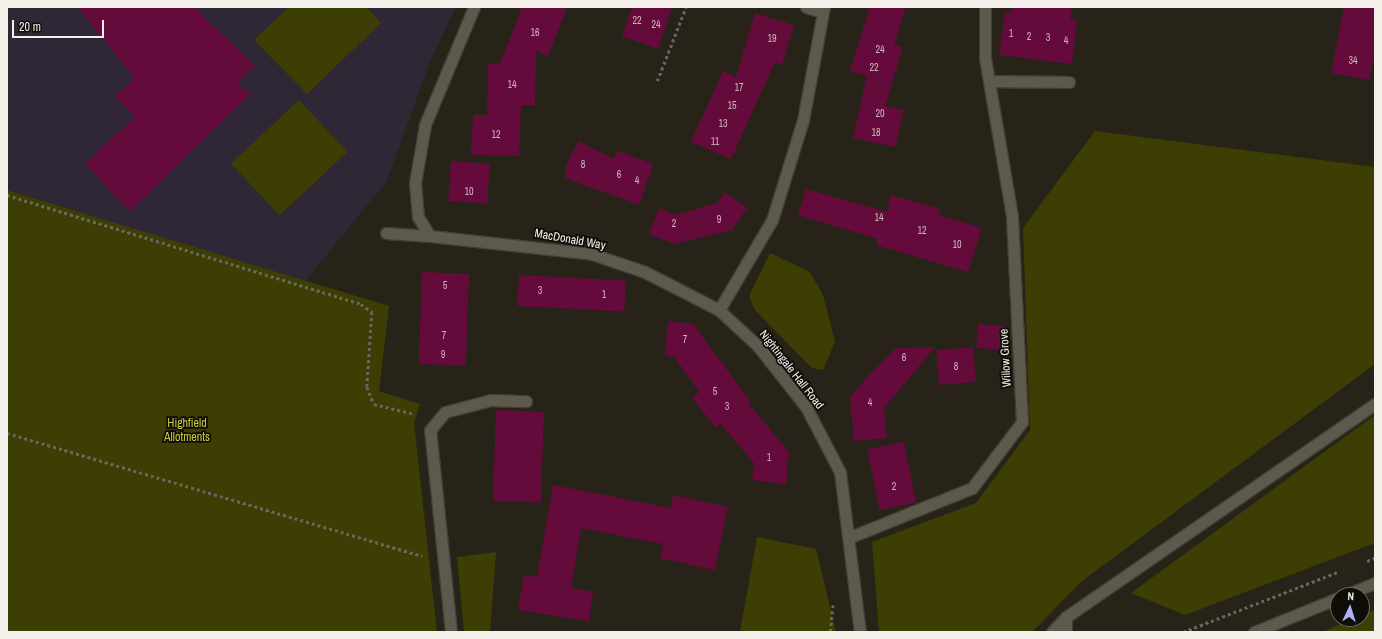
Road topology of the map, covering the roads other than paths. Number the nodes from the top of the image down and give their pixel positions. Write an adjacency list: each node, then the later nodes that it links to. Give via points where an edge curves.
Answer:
1 (474, 7): 8 (street, via 425,125 415,183 418,217)
2 (806, 7): 4 (street)
3 (985, 7): 5 (street, Willow Grove)
4 (823, 10): 9 (street, via 803,120 772,220)
5 (989, 81): 6 (street); 12 (street, Willow Grove, via 1012,216 1022,422 972,488)
6 (1069, 82)
7 (386, 233): 8 (street, MacDonald Way)
8 (430, 236): 9 (street, MacDonald Way, via 592,254 645,272)
9 (719, 310): 12 (street, Nightingale Hall Road, via 758,346 818,426 840,472)
10 (526, 401): 17 (street, via 491,400 445,412 436,419 430,430)
11 (1375, 404): 16 (street)
12 (850, 537): 18 (street, Nightingale Hall Road)
13 (1375, 583): 14 (street)
14 (1365, 587)
15 (1330, 601): 21 (street)
16 (1066, 617): 19 (street); 20 (street)
17 (451, 632)
18 (860, 632)
19 (1052, 632)
20 (1066, 632)
21 (1254, 632)

